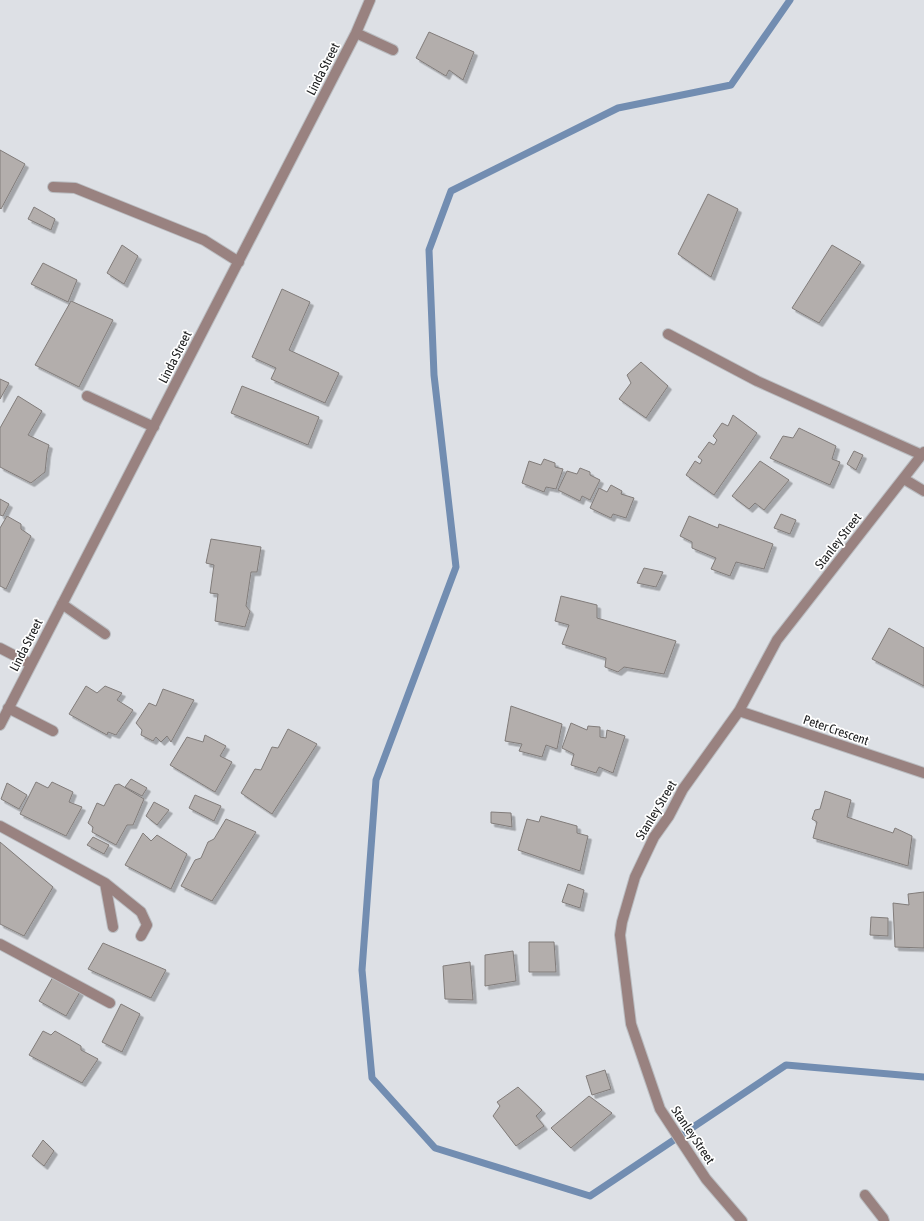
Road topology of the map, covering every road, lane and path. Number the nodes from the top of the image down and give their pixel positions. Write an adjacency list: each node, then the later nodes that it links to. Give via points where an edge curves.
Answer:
1 (370, 0): 2 (street, Linda Street)
2 (356, 33): 3 (street); 5 (street, Linda Street)
3 (393, 50)
4 (53, 188): 5 (street, via 75,188 204,240)
5 (239, 262): 8 (street, Linda Street)
6 (668, 334): 9 (street, via 757,381)
7 (87, 396): 8 (street)
8 (154, 427): 12 (street, Linda Street)
9 (923, 453): 10 (street, Stanley Street)
10 (904, 479): 11 (street); 17 (street, Stanley Street, via 778,640)
11 (924, 491)
12 (62, 604): 13 (street); 15 (street, Linda Street)
13 (105, 634)
14 (0, 648): 15 (street)
15 (31, 664): 16 (street, Linda Street)
16 (8, 708): 18 (street, Linda Street); 19 (street)
17 (739, 711): 20 (street, Peter Crescent); 28 (street, Stanley Street, via 683,789 654,837 635,877 620,935 632,1024 660,1109 706,1179)
18 (0, 725)
19 (53, 731)
20 (924, 773)
21 (0, 826): 22 (street)
22 (106, 883): 23 (street); 24 (street, via 141,912 147,925)
23 (113, 927)
24 (141, 936)
25 (0, 944): 26 (street)
26 (110, 1003)
27 (865, 1195): 29 (street)
28 (742, 1221)
29 (884, 1221)

